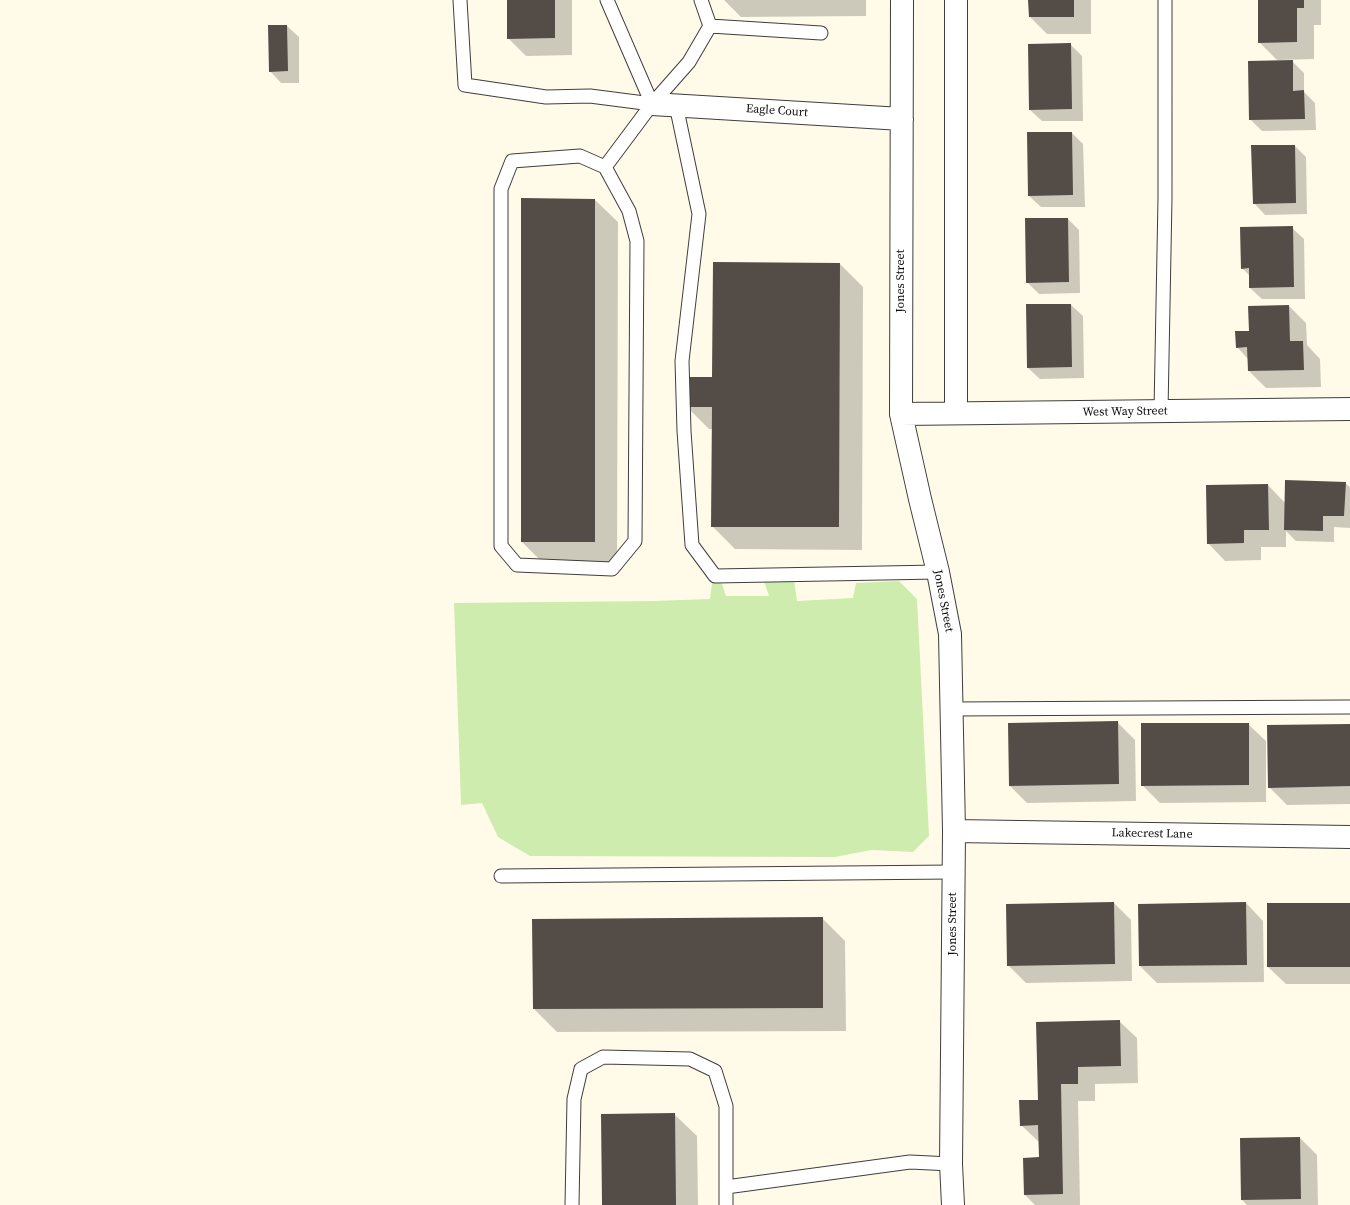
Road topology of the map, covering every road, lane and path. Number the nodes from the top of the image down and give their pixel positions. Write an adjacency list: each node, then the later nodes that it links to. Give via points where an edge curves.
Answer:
1 (460, 0): 9 (lane, via 465,86 546,97 590,96)
2 (607, 0): 9 (lane)
3 (701, 0): 7 (lane)
4 (902, 0): 11 (street, Jones Street)
5 (956, 0): 15 (street)
6 (1165, 0): 14 (lane)
7 (710, 26): 8 (lane); 9 (lane, via 689,62)
8 (821, 33)
9 (652, 104): 10 (street, Eagle Court); 12 (lane)
10 (676, 105): 11 (street, Eagle Court); 17 (lane, via 699,214 682,361 692,545 715,576)
11 (902, 119): 16 (street, Jones Street)
12 (606, 168): 12 (lane, via 629,211 637,241 635,541 612,569 517,565 501,546 501,189 512,161 580,156)
13 (1350, 409): 14 (street, West Way Street)
14 (1161, 411): 15 (street, West Way Street)
15 (956, 413): 16 (street, West Way Street)
16 (901, 414): 17 (street, Jones Street)
17 (938, 572): 19 (street, Jones Street, via 950,634)
18 (1350, 707): 19 (lane)
19 (951, 709): 20 (street, Jones Street)
20 (954, 831): 21 (street, Lakecrest Lane); 22 (street, Jones Street)
21 (1350, 837)
22 (953, 872): 23 (lane); 24 (street, Jones Street)
23 (501, 876)
24 (951, 1164): 25 (lane, via 910,1162); 28 (street, Jones Street)
25 (726, 1187): 26 (lane, via 726,1106 715,1071 690,1059 603,1057 581,1069 574,1099); 27 (lane)
26 (572, 1205)
27 (726, 1205)
28 (953, 1205)

